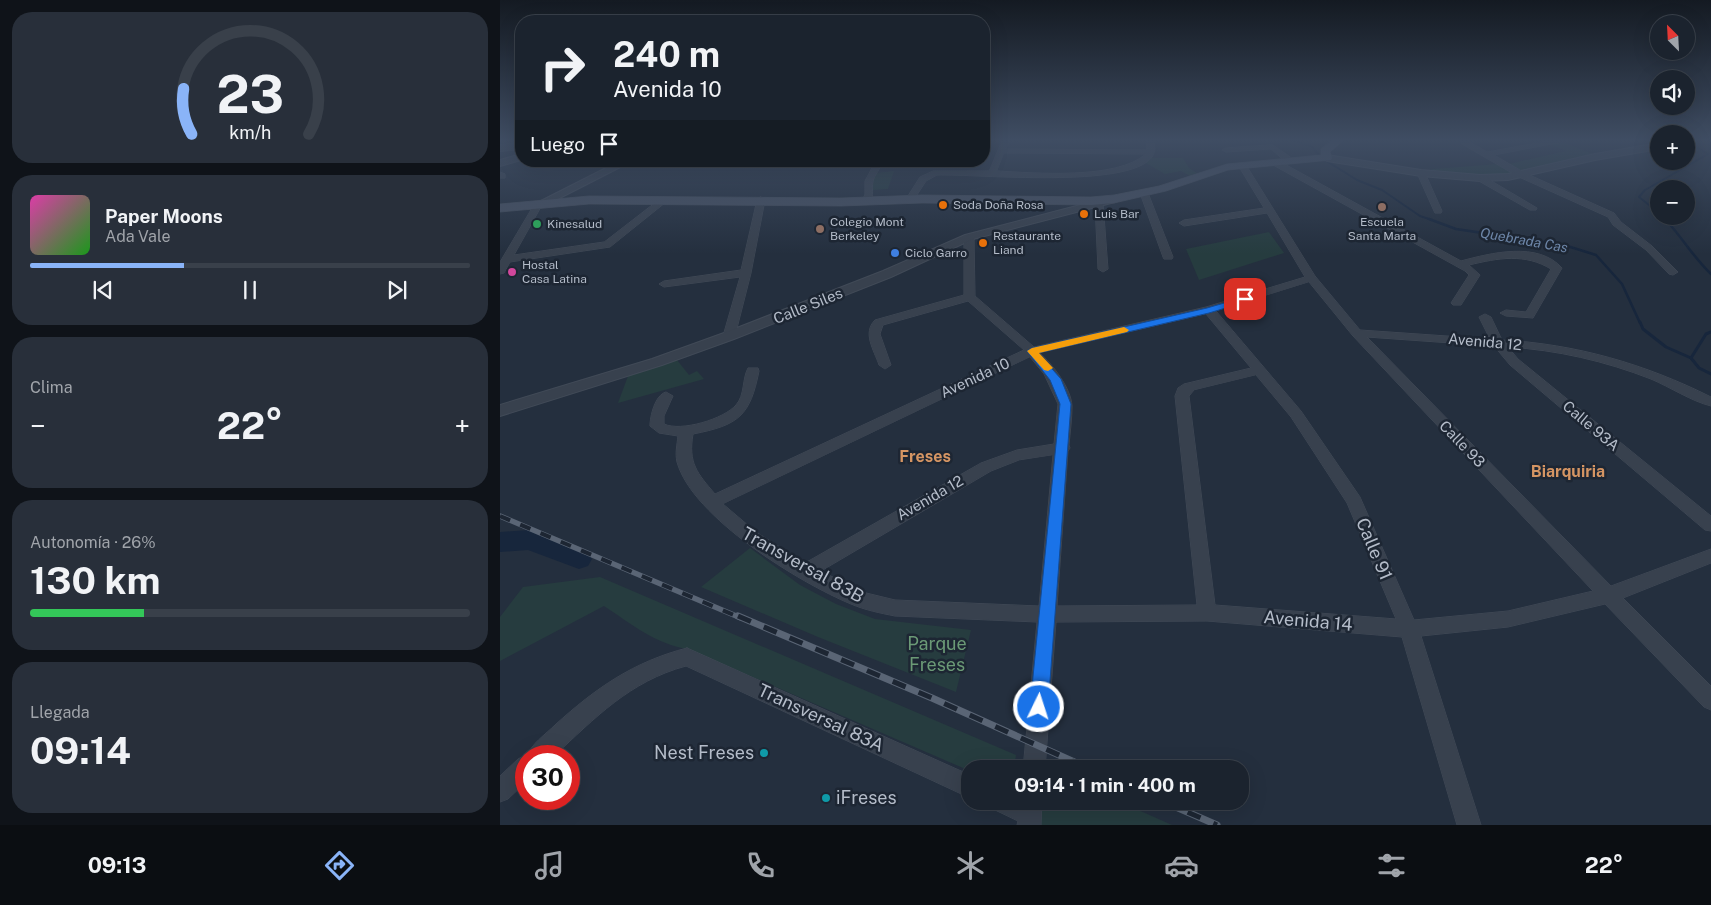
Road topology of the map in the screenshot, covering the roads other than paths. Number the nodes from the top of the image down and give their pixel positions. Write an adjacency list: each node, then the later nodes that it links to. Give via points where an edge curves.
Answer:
1 (594, 178): 19 (street)
2 (871, 178): 17 (street)
3 (926, 178): 13 (street)
4 (1195, 178): 12 (main road)
5 (1250, 178): 23 (street, Calle 93)
6 (1304, 178): 29 (street)
7 (1423, 178): 24 (street)
8 (1474, 178): 9 (street)
9 (1480, 178): 10 (street); 22 (street)
10 (1487, 178)
11 (1528, 178): 32 (street, via 1611,215 1616,223 1649,248)
12 (1144, 193): 14 (main road); 27 (street)
13 (910, 199): 17 (main road); 20 (main road)
14 (1114, 199): 18 (street, Calle Siles); 20 (main road)
15 (663, 200): 16 (main road); 19 (main road, via 589,200); 28 (street, via 612,242 600,247)
16 (761, 200): 17 (main road); 33 (street)
17 (866, 202)
18 (1099, 203): 20 (street, Calle Siles); 30 (street)
19 (538, 205): 21 (main road); 28 (street)
20 (1072, 205): 26 (street, Calle Siles)
21 (500, 208)
22 (1533, 208)
23 (1269, 210): 25 (street); 34 (street, Calle 93)
24 (1438, 211)
25 (1184, 223)
26 (969, 237): 36 (street); 42 (street, Calle Siles, via 878,278)
27 (1168, 257)
28 (508, 259): 31 (street)
29 (1460, 264): 37 (street, via 1475,275); 39 (street, via 1516,254 1542,260 1558,268 1529,316)
30 (1103, 269)
31 (500, 271)
32 (1673, 272)
33 (746, 273): 35 (street); 42 (street)
34 (1311, 278): 38 (street, Avenida 10); 41 (street, Calle 93)
35 (664, 284)
36 (970, 296): 44 (street); 45 (street, via 877,324 874,334)
37 (1457, 303)
38 (1209, 310): 44 (street, Avenida 10); 46 (street, Calle 91)
39 (1506, 313)
40 (1485, 317): 43 (street, Calle 93A)
41 (1357, 333): 43 (street, Avenida 12, via 1409,334); 57 (street, Calle 93)
42 (729, 336): 50 (street, Calle Siles)
43 (1498, 343): 49 (street, Avenida 12, via 1552,347 1611,361 1685,388); 54 (street, Calle 93A, via 1514,362)
44 (1032, 351): 52 (street, via 1049,369 1062,391 1065,404); 53 (street, Avenida 10)
45 (885, 365)
46 (1259, 370): 59 (street, via 1183,391); 61 (street, Calle 91, via 1296,414 1354,502)
47 (753, 371): 51 (street, via 747,397 739,410)
48 (666, 396): 51 (street, via 656,426 664,431)
49 (1711, 402)
50 (500, 411)
51 (686, 431): 53 (street, Transversal 83B, via 683,457 686,466)
52 (1063, 448): 56 (street, Avenida 12, via 1017,456 986,467); 60 (street)
53 (711, 503): 56 (street, Transversal 83B, via 759,544)
54 (1711, 525)
55 (1711, 556): 57 (street, Avenida 14)
56 (806, 571): 58 (street, Transversal 83B, via 856,598)
57 (1610, 595): 61 (street, Avenida 14, via 1508,619); 62 (street, Calle 93)
58 (895, 608): 60 (street, Avenida 14)
59 (1208, 613): 60 (street, Avenida 14); 61 (street, Avenida 14)
60 (1046, 614): 64 (street)
61 (1409, 629): 68 (street, Calle 91)
62 (1711, 700)
63 (550, 745): 66 (street, Transversal 83A, via 605,694 639,672 688,657)
64 (1035, 760)
65 (515, 777): 67 (street)
66 (961, 783)
67 (500, 791)
68 (1469, 825)

